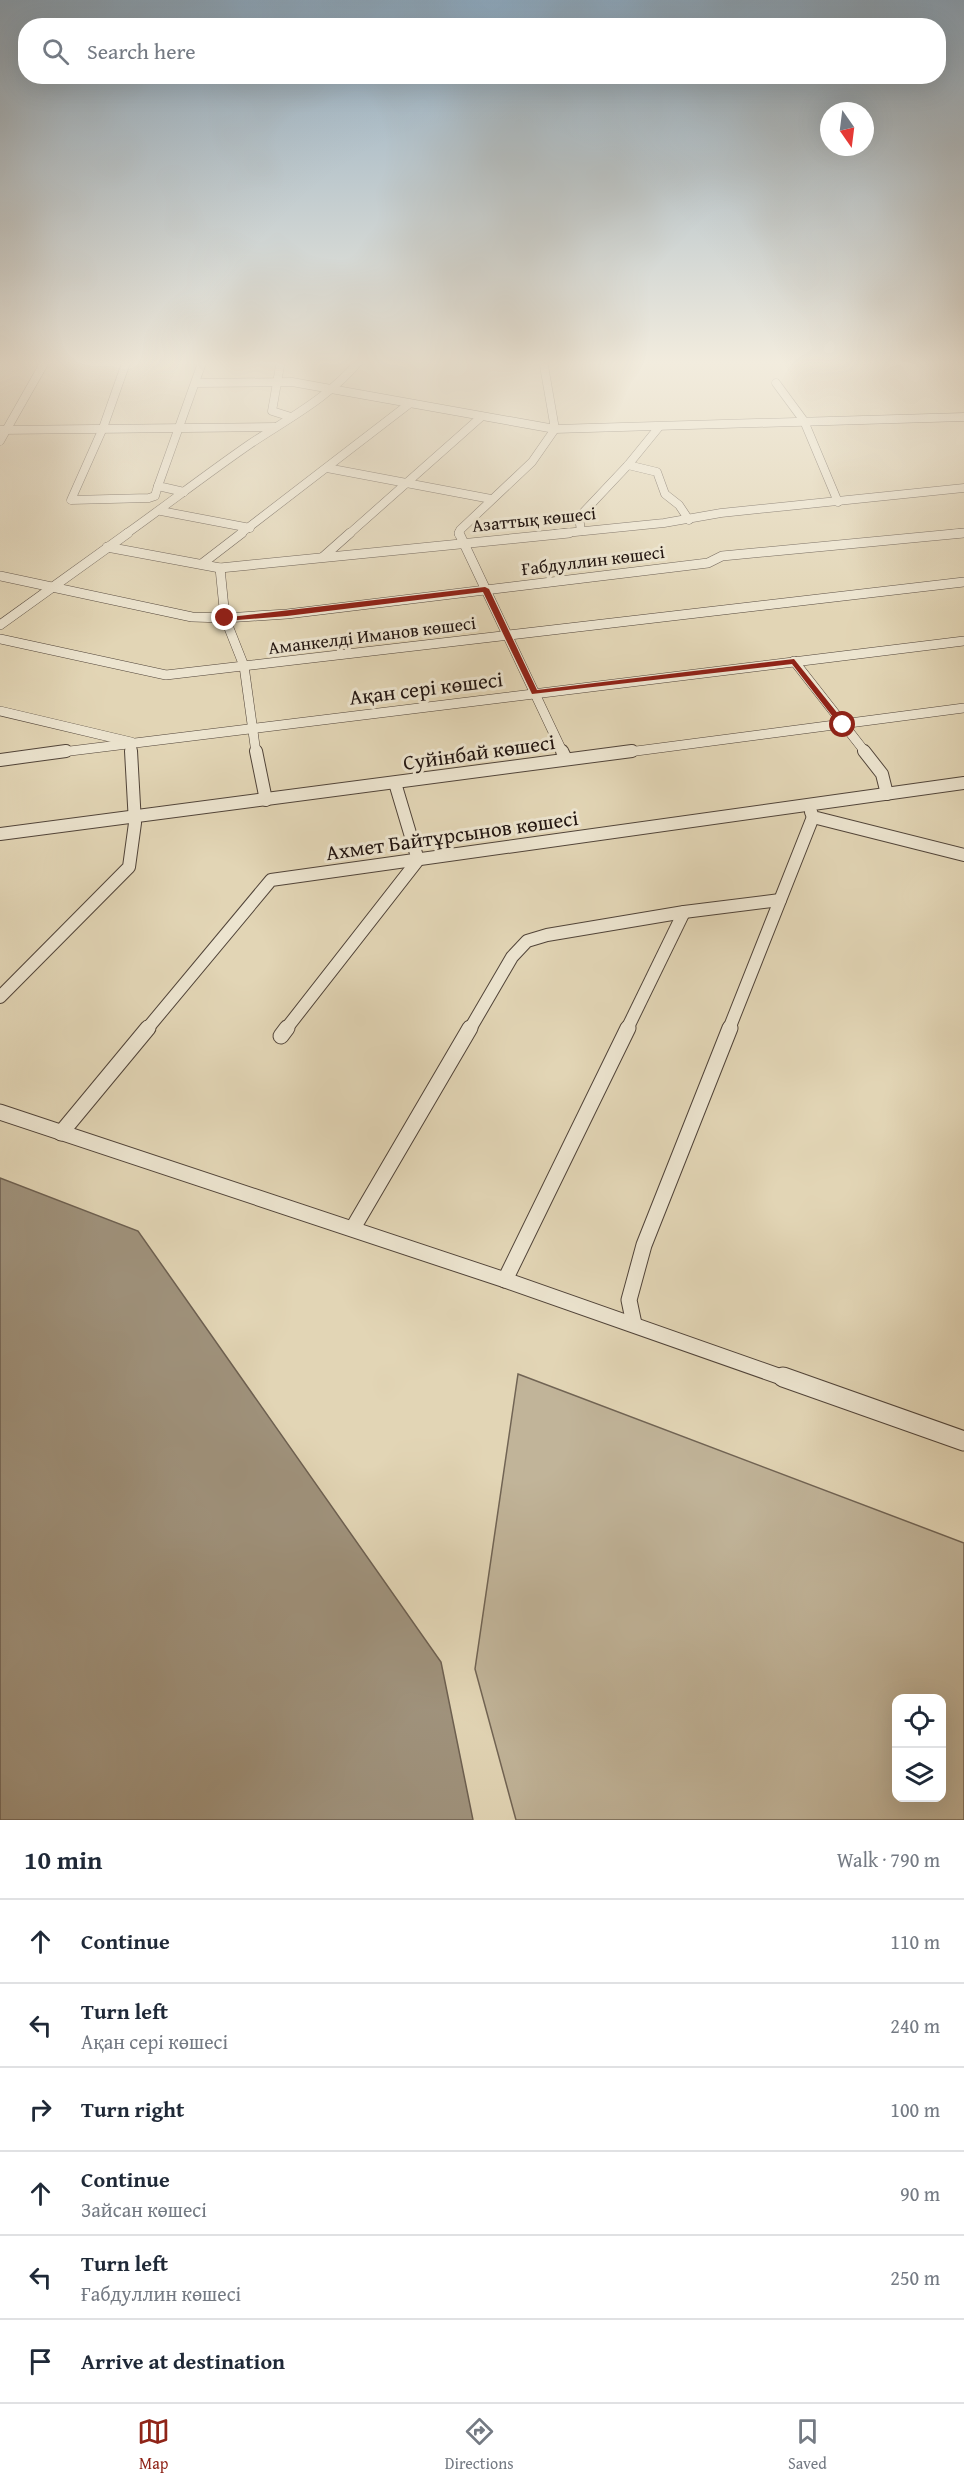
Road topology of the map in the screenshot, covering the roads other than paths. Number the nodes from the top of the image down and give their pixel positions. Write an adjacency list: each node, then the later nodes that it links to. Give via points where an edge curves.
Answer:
1 (95, 445): 12 (street, via 71,500 149,498 155,496)
2 (174, 445): 12 (street)
3 (250, 445): 14 (street)
4 (357, 445): 10 (street)
5 (450, 445): 11 (street)
6 (544, 445): 15 (street, via 532,462)
7 (644, 445): 9 (street)
8 (814, 445): 16 (street)
9 (628, 465): 18 (street, via 657,472 665,494); 20 (street, via 579,517)
10 (327, 468): 11 (street); 19 (street)
11 (408, 483): 15 (street); 24 (street)
12 (158, 486): 14 (street)
13 (964, 488): 16 (street, Азаттық көшесі)
14 (184, 492): 17 (street)
15 (491, 499): 22 (street, via 460,530)
16 (838, 502): 18 (street, Азаттық көшесі)
17 (161, 511): 19 (street); 23 (street)
18 (689, 520): 20 (street, Азаттық көшесі)
19 (250, 528): 25 (street)
20 (581, 531): 22 (street, Азаттық көшесі)
21 (964, 533): 30 (street, Ғабдуллин көшесі, via 722,556 708,562)
22 (463, 543): 24 (street, Азаттық көшесі); 30 (street)
23 (107, 548): 25 (street, Азаттық көшесі); 29 (street)
24 (323, 557): 26 (street, Азаттық көшесі)
25 (203, 563): 26 (street, Азаттық көшесі)
26 (220, 568): 31 (street)
27 (0, 576): 29 (street, Ғабдуллин көшесі)
28 (964, 582): 33 (street, Аманкелді Иманов көшесі)
29 (52, 588): 31 (street, Ғабдуллин көшесі, via 192,617); 32 (street)
30 (485, 589): 31 (street, Ғабдуллин көшесі); 33 (street)
31 (225, 618): 37 (street)
32 (0, 625)
33 (508, 636): 37 (street, Аманкелді Иманов көшесі); 38 (street)
34 (0, 639): 37 (street, Аманкелді Иманов көшесі, via 166,675)
35 (964, 641): 36 (street, Ақан сері көшесі)
36 (794, 661): 38 (street, Ақан сері көшесі); 41 (street)
37 (244, 666): 42 (street)
38 (535, 693): 42 (street, Ақан сері көшесі); 44 (street)
39 (964, 708): 41 (street, Суйінбай көшесі)
40 (0, 711): 43 (street)
41 (843, 725): 44 (street, Суйінбай көшесі); 48 (street, via 882,774)
42 (251, 727): 43 (street, Ақан сері көшесі); 49 (street)
43 (132, 742): 45 (street, Ақан сері көшесі); 51 (street)
44 (566, 759): 46 (street, Суйінбай көшесі)
45 (0, 760)
46 (395, 783): 49 (street, Суйінбай көшесі); 54 (street)
47 (964, 783): 48 (street, Ахмет Байтұрсынов көшесі)
48 (887, 794): 50 (street, Ахмет Байтұрсынов көшесі)
49 (266, 800): 51 (street, Суйінбай көшесі)
50 (811, 811): 53 (street); 54 (street, Ахмет Байтұрсынов көшесі); 55 (street)
51 (134, 817): 52 (street, Суйінбай көшесі); 57 (street, via 129,867)
52 (0, 834)
53 (964, 855)
54 (418, 860): 58 (street); 60 (street, Ахмет Байтұрсынов көшесі, via 271,880)
55 (780, 900): 56 (street); 63 (street, via 644,1245 629,1300)
56 (684, 912): 61 (street, via 527,941 512,957); 62 (street)
57 (0, 998)
58 (281, 1036)
59 (0, 1112): 60 (street)
60 (61, 1133): 61 (street)
61 (353, 1228): 62 (street)
62 (505, 1280): 63 (street)
63 (634, 1324): 64 (street)
64 (964, 1441)

